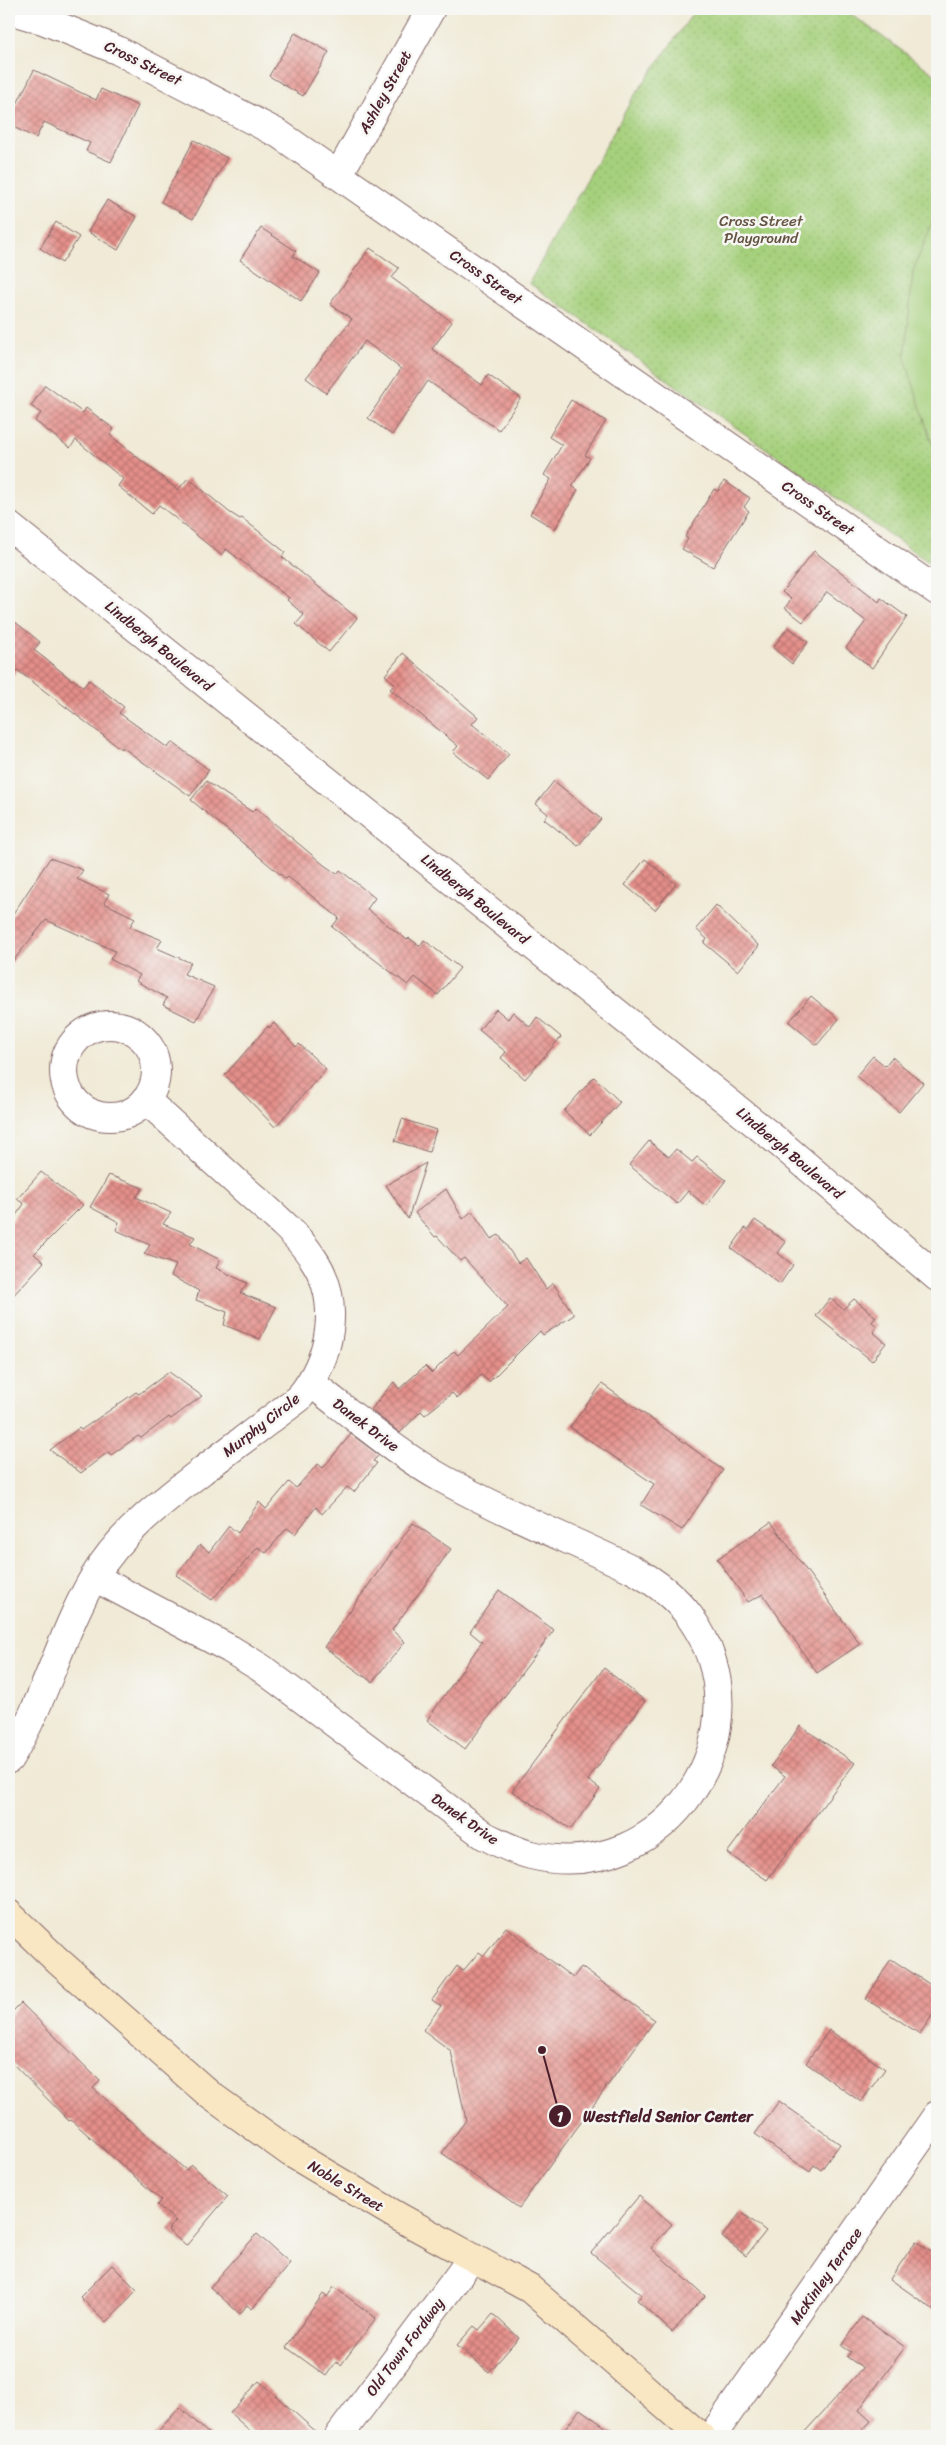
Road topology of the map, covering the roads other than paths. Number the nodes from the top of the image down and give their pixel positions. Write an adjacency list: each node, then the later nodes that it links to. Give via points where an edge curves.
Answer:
1 (431, 9): 3 (street, Ashley Street)
2 (9, 10): 3 (street, Cross Street, via 68,29 140,61 256,121)
3 (339, 174): 5 (street, Cross Street)
4 (9, 526): 7 (street, Lindbergh Boulevard, via 782,1145)
5 (937, 591)
6 (146, 1100): 8 (street, Murphy Circle, via 285,1226 313,1258 324,1278 330,1302 330,1327 321,1365)
7 (937, 1278)
8 (311, 1383): 9 (street, Murphy Circle, via 299,1398 147,1515 118,1544); 9 (street, Danek Drive, via 403,1453 442,1478 654,1581 689,1616 712,1660 719,1709 710,1758 686,1801 669,1819 628,1846 588,1857 555,1859 507,1847 485,1836 261,1668)
9 (94, 1578): 10 (street, Murphy Circle, via 75,1614 38,1707)
10 (9, 1759)
11 (9, 1914): 13 (main road, Noble Street, via 58,1962 210,2095 291,2153)
12 (937, 2115): 16 (street, McKinley Terrace)
13 (472, 2258): 14 (street, Old Town Fordway); 15 (main road, Noble Street, via 530,2289)
14 (339, 2436)
15 (700, 2436)
16 (712, 2436)

